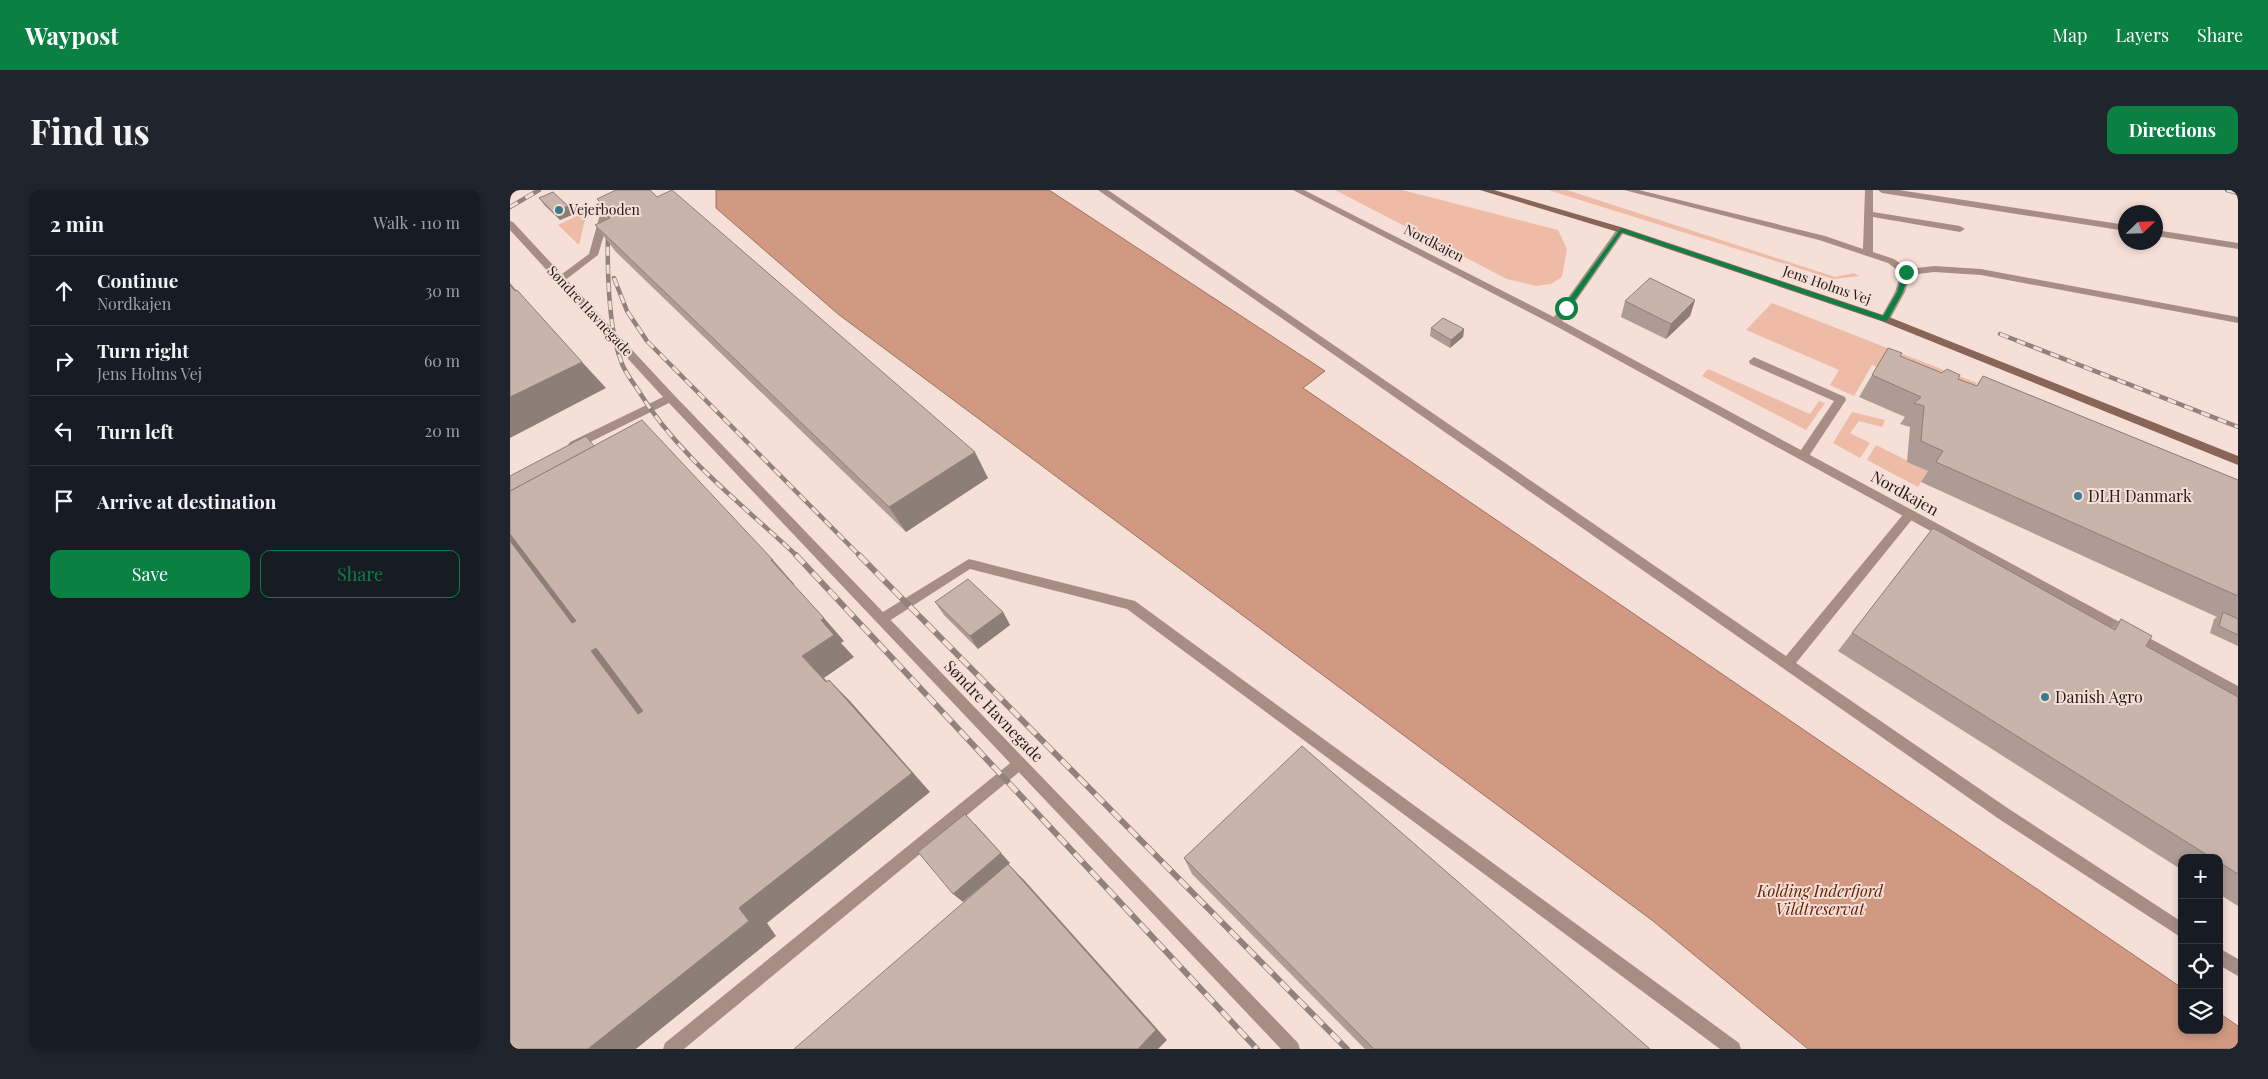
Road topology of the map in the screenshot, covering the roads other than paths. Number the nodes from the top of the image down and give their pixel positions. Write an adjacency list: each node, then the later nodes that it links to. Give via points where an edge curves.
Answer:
1 (620, 190): 17 (street, via 606,211 593,255)
2 (1102, 190): 28 (street)
3 (1297, 190): 20 (street, Nordkajen)
4 (1484, 190): 12 (main road, Jens Holms Vej)
5 (1628, 190): 15 (street, via 1746,218)
6 (1869, 190): 8 (street)
7 (1882, 190): 10 (street)
8 (1869, 214): 11 (street); 15 (street)
9 (510, 224): 17 (street, Søndre Havnegade)
10 (2118, 227)
11 (1960, 229)
12 (1621, 230): 18 (main road, Jens Holms Vej); 20 (street)
13 (2163, 234): 14 (street)
14 (2238, 246)
15 (1868, 253): 16 (street, via 1891,261)
16 (1906, 272): 18 (street, via 1900,292); 19 (street, via 1934,269 1981,272)
17 (561, 279): 22 (street, Søndre Havnegade)
18 (1884, 319): 25 (main road, Jens Holms Vej)
19 (2238, 320)
20 (1556, 322): 24 (street, Nordkajen)
21 (1754, 361): 24 (street, via 1840,400)
22 (670, 398): 23 (street); 27 (street, Søndre Havnegade)
23 (562, 450)
24 (1803, 456): 26 (street, Nordkajen)
25 (2238, 461)
26 (1910, 514): 28 (street); 29 (street, Nordkajen)
27 (882, 619): 30 (street, Søndre Havnegade); 36 (street, via 969,564 1130,605)
28 (1787, 664): 31 (street, via 2004,814)
29 (2238, 693)
30 (1020, 764): 34 (street); 35 (street, Søndre Havnegade)
31 (2178, 928)
32 (2223, 959): 33 (street)
33 (2238, 968)
34 (671, 1049)
35 (1292, 1049)
36 (1733, 1049)

